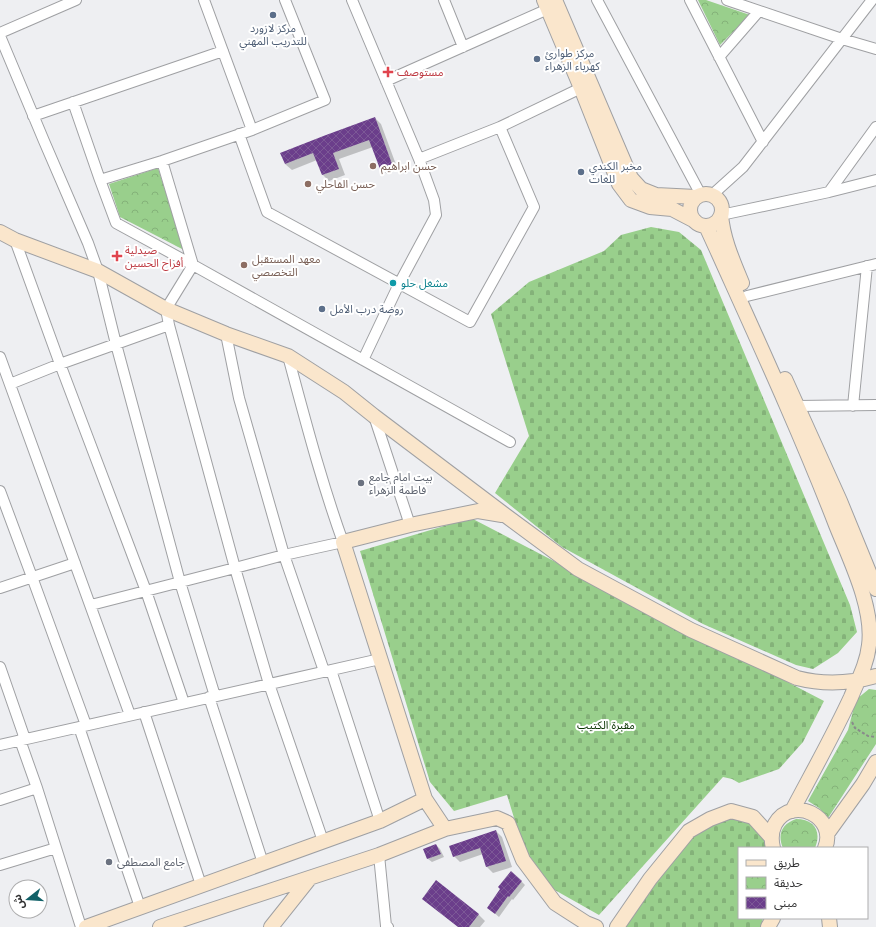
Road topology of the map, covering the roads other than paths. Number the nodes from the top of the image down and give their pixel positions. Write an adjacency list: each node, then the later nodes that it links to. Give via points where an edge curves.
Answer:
1 (76, 0): 12 (street)
2 (204, 0): 17 (street)
3 (286, 0): 25 (street, via 325,100)
4 (352, 0): 19 (street)
5 (444, 0): 15 (street)
6 (597, 0): 33 (street)
7 (690, 0): 18 (street)
8 (727, 0): 11 (street)
9 (872, 0): 14 (street)
10 (549, 3): 15 (street); 20 (main road); 33 (main road, via 631,178 641,189 656,195)
11 (759, 11): 14 (street); 18 (street)
12 (0, 32)
13 (0, 36): 22 (street)
14 (842, 39): 16 (street); 27 (street)
15 (463, 47): 19 (street)
16 (876, 49)
17 (223, 51): 21 (street); 25 (street)
18 (719, 57): 27 (street)
19 (386, 81): 28 (street)
20 (581, 88): 23 (street); 35 (main road, via 619,184 631,200 672,209)
21 (73, 102): 22 (street); 30 (street)
22 (33, 116): 40 (street)
23 (500, 127): 28 (street); 41 (street, via 534,207 470,322)
24 (876, 127): 32 (street)
25 (252, 130): 26 (street)
26 (239, 134): 29 (street); 41 (street, via 267,212)
27 (763, 142): 33 (street, via 743,167)
28 (420, 159): 41 (street, via 434,200 436,215)
29 (162, 161): 30 (street); 38 (street)
30 (100, 180): 38 (street, via 116,223)
31 (876, 180): 32 (street)
32 (829, 192): 34 (street)
33 (703, 196): 34 (main road, via 720,201); 35 (main road, via 692,202 690,209 692,216)
34 (721, 216): 35 (main road, via 710,225); 42 (main road, via 727,246)
35 (700, 223): 75 (main road, via 736,293 820,484 863,594 869,618 870,644 864,669)
36 (0, 232): 37 (main road)
37 (15, 240): 40 (main road); 50 (street)
38 (193, 265): 43 (street); 49 (street)
39 (872, 265): 42 (street); 54 (street)
40 (98, 271): 43 (main road); 46 (street)
41 (399, 284): 49 (street)
42 (747, 296): 53 (main road)
43 (166, 309): 44 (street); 45 (main road)
44 (169, 325): 46 (street); 64 (street)
45 (226, 334): 47 (main road); 61 (street, via 239,398)
46 (116, 344): 50 (street); 66 (street)
47 (288, 356): 55 (main road, via 344,392); 60 (street, via 316,458)
48 (0, 357): 51 (street)
49 (363, 360): 56 (street)
50 (60, 364): 51 (street); 69 (street)
51 (6, 381): 63 (street)
52 (876, 405): 54 (street)
53 (797, 406): 54 (street); 67 (main road)
54 (853, 406)
55 (374, 416): 58 (main road); 59 (street)
56 (510, 442)
57 (0, 492): 65 (street)
58 (505, 515): 59 (main road, via 478,510); 75 (main road, via 578,570 691,630 797,678 828,683)
59 (410, 525): 60 (main road)
60 (343, 542): 61 (street); 71 (main road)
61 (284, 555): 64 (street); 73 (street)
62 (876, 562): 67 (main road)
63 (75, 563): 65 (street); 70 (street)
64 (235, 568): 66 (street); 76 (street)
65 (32, 577): 68 (street); 81 (street)
66 (180, 582): 69 (street); 77 (street)
67 (875, 587)
68 (0, 588)
69 (146, 591): 70 (street); 78 (street)
70 (91, 605): 80 (street)
71 (380, 659): 73 (street); 86 (main road)
72 (0, 667): 82 (street)
73 (328, 671): 76 (street); 89 (street)
74 (876, 676): 75 (main road)
75 (858, 681): 88 (main road)
76 (269, 684): 77 (street); 92 (street)
77 (212, 697): 78 (street); 97 (street)
78 (184, 703): 79 (street)
79 (144, 712): 80 (street); 100 (street)
80 (130, 715): 81 (street)
81 (82, 726): 82 (street); 101 (street)
82 (23, 740): 83 (street); 85 (street)
83 (0, 745)
84 (876, 762): 91 (main road)
85 (37, 788): 87 (street); 95 (street)
86 (425, 799): 89 (main road); 90 (main road)
87 (0, 800)
88 (792, 811): 91 (main road, via 810,812 818,817); 93 (main road, via 777,821 773,828)
89 (380, 821): 92 (main road)
90 (445, 829): 96 (main road); 107 (main road, via 497,818 508,823 522,860 555,903)
91 (827, 834): 94 (main road)
92 (323, 842): 97 (main road)
93 (772, 843): 108 (main road, via 753,817 731,811 710,819 689,831 650,879)
94 (826, 847)
95 (56, 848): 98 (street); 102 (street)
96 (379, 855): 99 (main road); 106 (street)
97 (263, 863): 100 (main road)
98 (0, 865)
99 (310, 878): 104 (main road); 105 (main road)
100 (201, 885): 101 (main road)
101 (140, 907): 103 (main road)
102 (81, 927)
103 (86, 927)
104 (160, 927)
105 (271, 927)
106 (387, 927)
107 (596, 927)
108 (617, 927)

